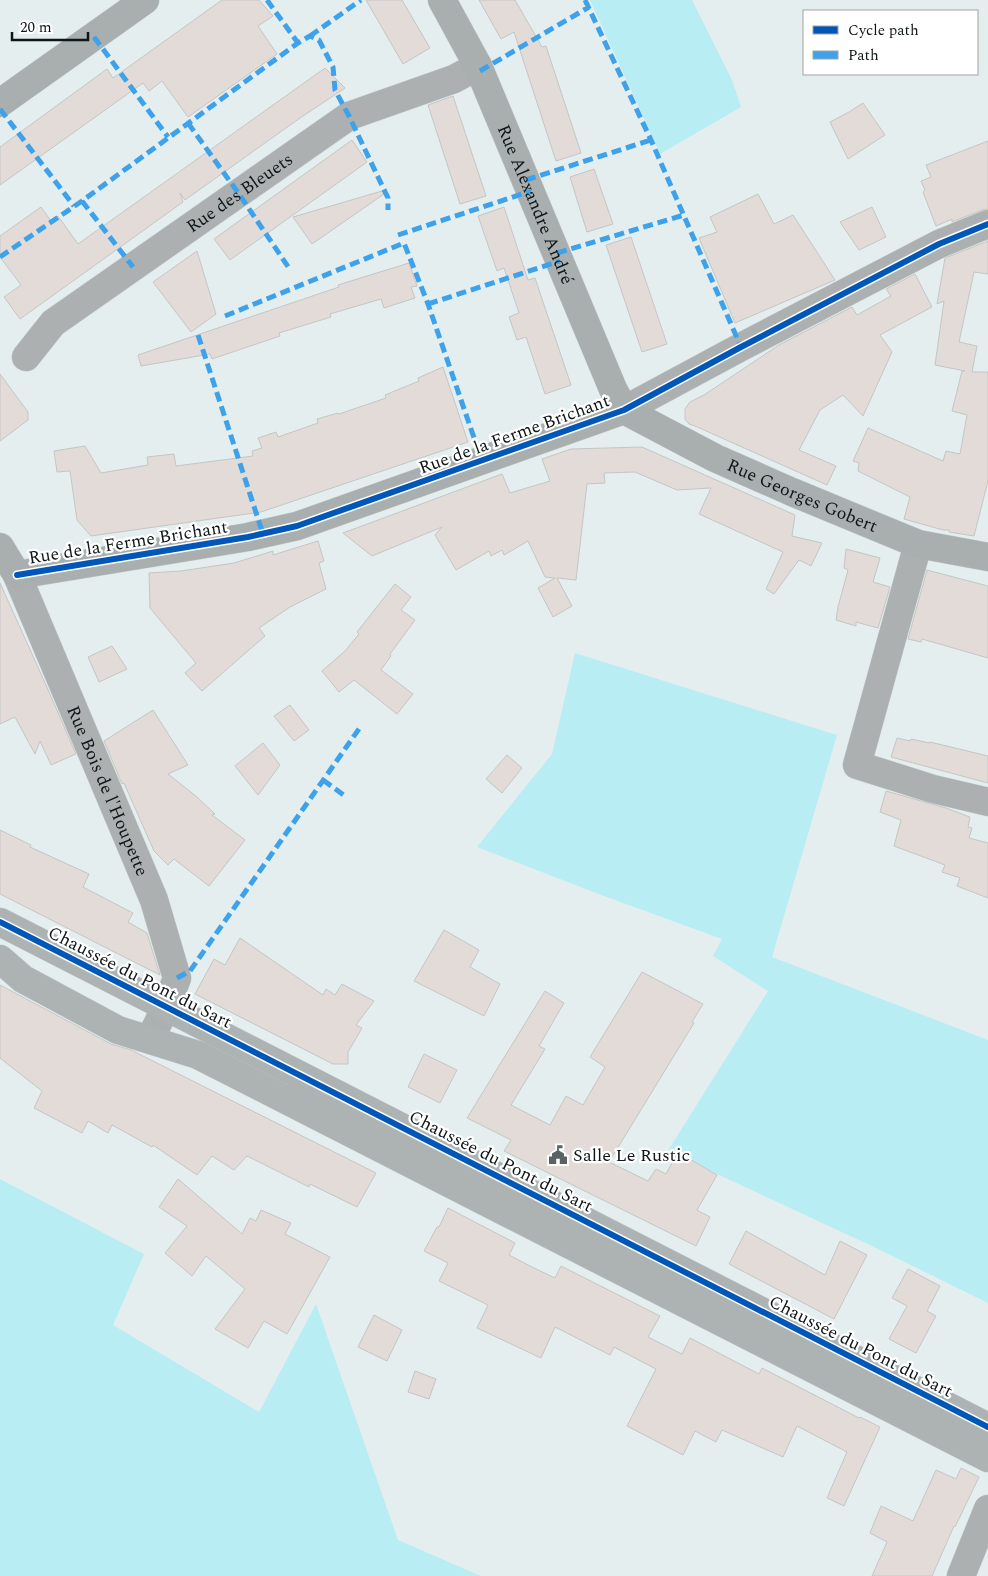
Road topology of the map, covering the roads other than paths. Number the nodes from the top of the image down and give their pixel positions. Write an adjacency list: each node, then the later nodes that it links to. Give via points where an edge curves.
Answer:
1 (145, 0): 4 (street)
2 (442, 0): 3 (street, Rue Alexandre André)
3 (478, 66): 6 (street, Rue des Bleuets, via 454,79 349,116 53,323); 7 (street, Rue Alexandre André)
4 (0, 103)
5 (988, 224): 7 (street, Rue de la Ferme Brichant, via 939,244)
6 (26, 357)
7 (624, 410): 8 (street, Rue Georges Gobert, via 715,458); 11 (street, Rue de la Ferme Brichant, via 297,526)
8 (918, 544): 10 (street, Rue Georges Gobert); 12 (street, via 856,765)
9 (0, 546): 11 (street, Rue Bois de l'Houpette)
10 (988, 558)
11 (17, 575): 16 (street, Rue Bois de l'Houpette, via 154,900 177,978)
12 (988, 802)
13 (0, 922): 16 (main road, Chaussée du Pont du Sart)
14 (0, 937): 16 (lane)
15 (0, 959): 16 (main road, Chaussée du Pont du Sart, via 31,984 118,1030)
16 (159, 1021): 17 (main road, Chaussée du Pont du Sart); 18 (lane); 19 (main road, Chaussée du Pont du Sart, via 198,1055 215,1064)
17 (988, 1427)
18 (988, 1442)
19 (988, 1458)
20 (988, 1509): 21 (street)
21 (962, 1576)

